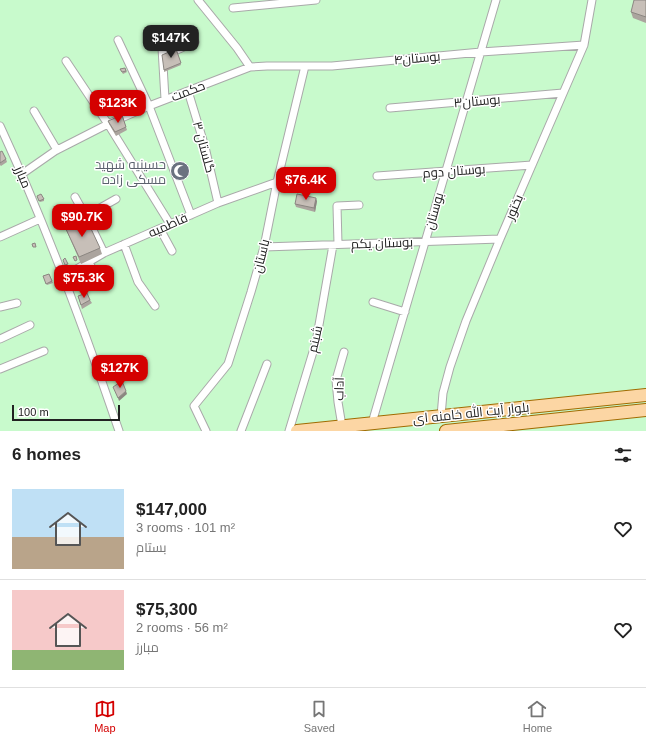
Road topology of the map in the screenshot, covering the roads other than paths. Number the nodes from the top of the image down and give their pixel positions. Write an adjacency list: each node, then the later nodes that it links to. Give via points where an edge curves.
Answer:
1 (198, 0): 15 (street)
2 (316, 0): 5 (street)
3 (496, 0): 11 (street, بوستان)
4 (592, 0): 10 (street, بختور)
5 (283, 2): 6 (street)
6 (233, 8)
7 (161, 31): 12 (street)
8 (118, 40): 20 (street)
9 (195, 42): 12 (street)
10 (584, 45): 11 (street, بوستان۴); 17 (street, بختور)
11 (481, 52): 14 (street, بوستان۴, via 332,66); 19 (street, بوستان)
12 (163, 57): 18 (street)
13 (66, 61): 23 (street)
14 (305, 66): 15 (street, بوستان۴); 30 (street, باستان)
15 (250, 67): 16 (street, حکمت)
16 (188, 91): 18 (street, حکمت); 33 (street, گلستان ۳)
17 (563, 93): 19 (street, بوستان۳); 26 (street, بختور)
18 (165, 100): 20 (street, حکمت)
19 (466, 102): 21 (street, بوستان۳); 27 (street, بوستان)
20 (149, 106): 23 (street, حکمت); 35 (street)
21 (390, 108)
22 (34, 111): 25 (street)
23 (108, 124): 25 (street, حکمت); 38 (street)
24 (0, 126): 28 (street, مبارز)
25 (57, 150): 28 (street, حکمت)
26 (532, 165): 27 (street, بوستان دوم); 41 (street, بختور)
27 (445, 172): 29 (street, بوستان دوم); 42 (street, بوستان)
28 (22, 174): 37 (street, مبارز)
29 (377, 176)
30 (277, 182): 33 (street, فاطمیه); 45 (street, باستان)
31 (75, 197): 36 (street)
32 (116, 199): 36 (street)
33 (218, 203): 35 (street, فاطمیه)
34 (359, 205): 44 (street, شبنم, via 338,206)
35 (190, 215): 38 (street, فاطمیه)
36 (86, 216): 47 (street)
37 (40, 219): 40 (street); 49 (street, مبارز)
38 (170, 224): 39 (street, فاطمیه)
39 (160, 229): 43 (street, فاطمیه); 46 (street)
40 (0, 238)
41 (500, 239): 42 (street, بوستان یکم); 64 (street, بختور, via 450,367 443,393)
42 (425, 242): 44 (street, بوستان یکم); 55 (street, بوستان)
43 (124, 244): 47 (street, فاطمیه); 53 (street, via 138,282)
44 (335, 245): 45 (street, بوستان یکم); 70 (street, شبنم, via 316,342)
45 (264, 247): 68 (street, باستان, via 228,364 194,406)
46 (172, 251)
47 (104, 253): 48 (street, فاطمیه)
48 (89, 262): 49 (street, فاطمیه); 50 (street)
49 (63, 277): 67 (street, مبارز, via 91,347)
50 (99, 283)
51 (373, 302): 55 (street)
52 (16, 303): 54 (street)
53 (155, 306)
54 (0, 307)
55 (405, 312): 65 (street, بوستان)
56 (30, 325): 57 (street)
57 (0, 339)
58 (44, 351): 61 (street)
59 (344, 352): 66 (street, آداب, via 336,380)
60 (267, 364): 69 (street)
61 (0, 369)
62 (646, 395): 64 (main road, بلوار آیت الله خامنه ای)
63 (646, 410): 72 (main road, بلوار آیت الله خامنه ای)
64 (441, 416): 65 (main road, بلوار آیت الله خامنه ای)
65 (372, 423): 66 (main road, بلوار آیت الله خامنه ای)
66 (342, 426): 71 (main road, بلوار آیت الله خامنه ای)
67 (119, 431)
68 (206, 431)
69 (241, 431)
70 (289, 431)
71 (297, 431)
72 (446, 431)

